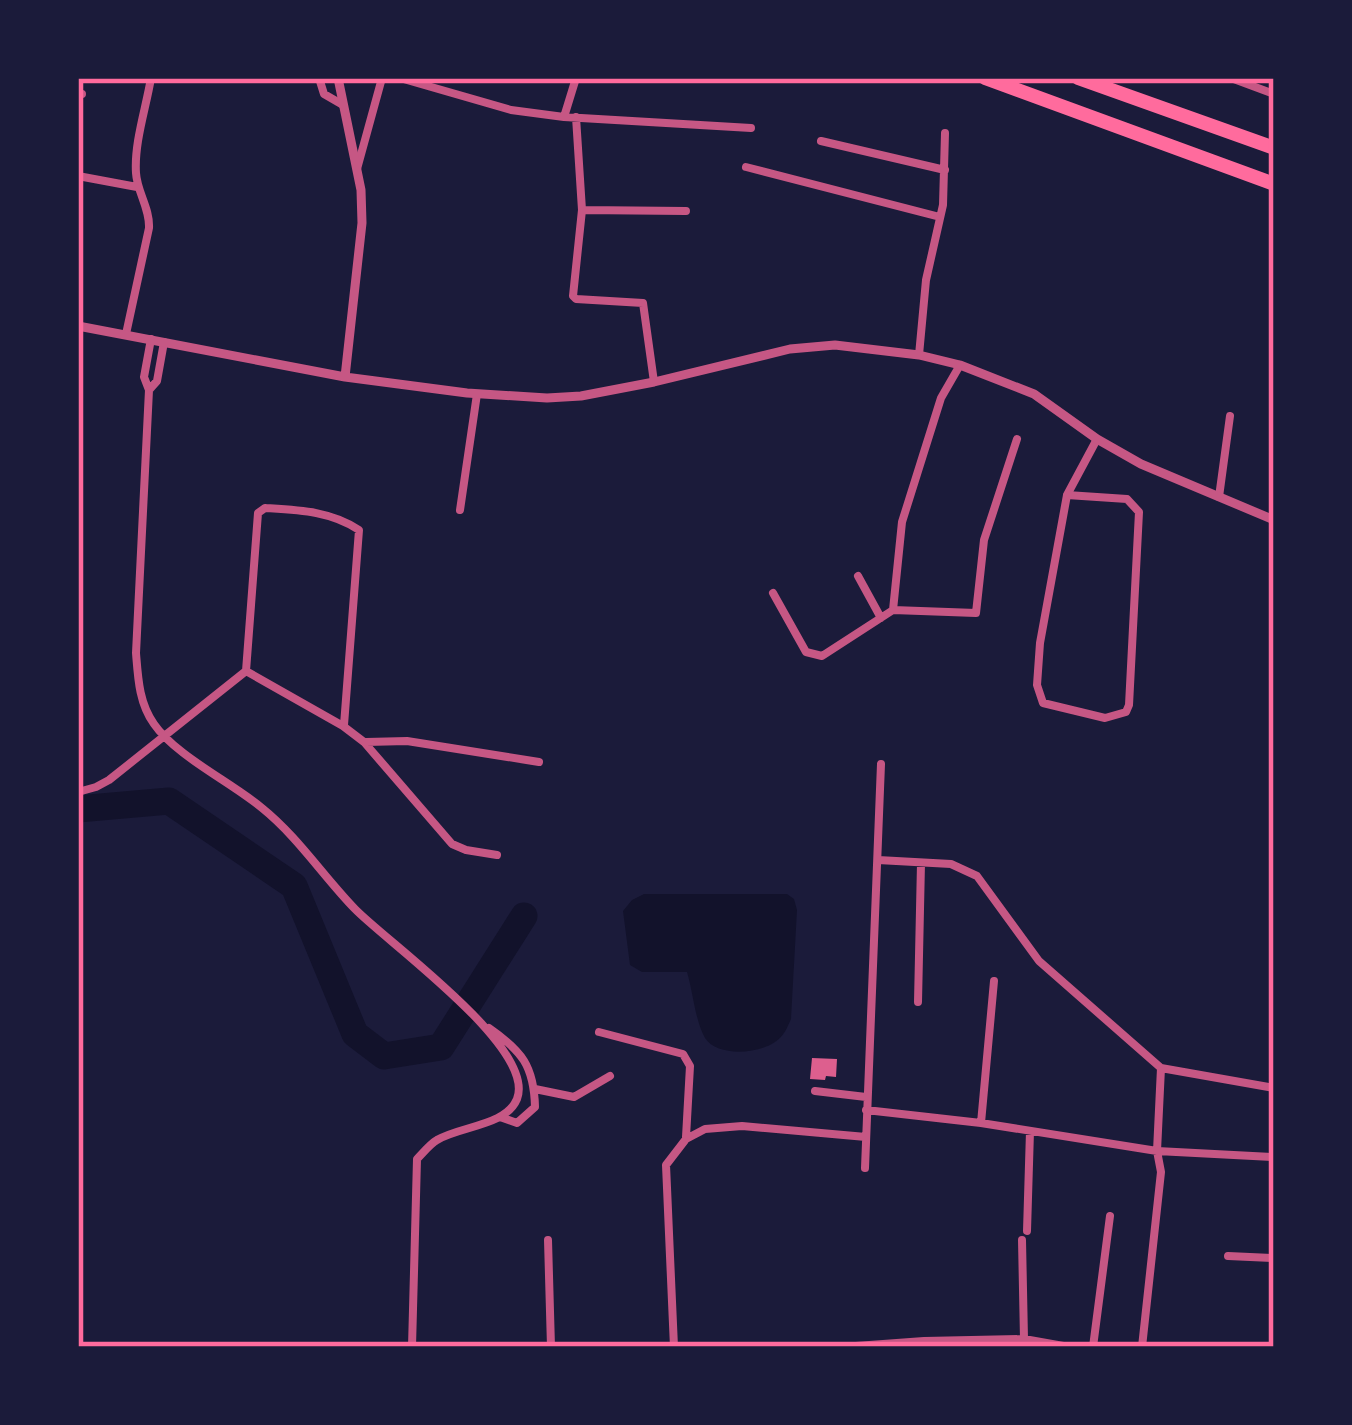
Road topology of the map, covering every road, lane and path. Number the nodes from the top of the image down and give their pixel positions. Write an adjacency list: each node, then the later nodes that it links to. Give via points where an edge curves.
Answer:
1 (152, 78): 24 (street)
2 (319, 78): 12 (street, via 324,94)
3 (338, 78): 12 (street)
4 (382, 78): 21 (street)
5 (400, 78): 14 (street)
6 (576, 78): 14 (street)
7 (985, 78): 23 (highway)
8 (1078, 78): 18 (highway)
9 (1231, 78): 10 (street)
10 (1244, 80): 11 (street)
11 (1274, 94)
12 (344, 106): 21 (street)
13 (576, 116): 14 (street); 15 (street); 25 (street)
14 (564, 117)
15 (751, 128)
16 (945, 134): 20 (street)
17 (821, 141): 20 (street)
18 (1274, 148)
19 (746, 167): 27 (street)
20 (945, 170): 27 (street)
21 (357, 171): 34 (street, via 362,223)
22 (78, 176): 24 (street)
23 (1274, 184)
24 (137, 187): 29 (street, via 149,228)
25 (582, 210): 26 (street); 35 (street, via 573,296 643,303)
26 (686, 212)
27 (940, 217): 32 (street)
28 (78, 326): 29 (street)
29 (126, 334): 30 (street)
30 (151, 339): 31 (street); 36 (street)
31 (164, 342): 34 (street); 36 (street)
32 (919, 355): 33 (street); 35 (street, via 835,345 790,349)
33 (960, 365): 40 (street, via 1034,394); 48 (street, via 941,398 902,522)
34 (345, 376): 37 (street)
35 (654, 382): 37 (street, via 581,396)
36 (149, 390): 52 (street, via 136,653 146,711)
37 (477, 394): 44 (street)
38 (1230, 416): 42 (street)
39 (1017, 439): 48 (street, via 984,540 976,614)
40 (1097, 439): 41 (street); 42 (street)
41 (1067, 495): 41 (street, via 1037,685 1043,703 1105,718 1129,705 1139,512 1127,499)
42 (1220, 498): 45 (street)
43 (1274, 501): 45 (street)
44 (460, 510)
45 (1273, 520)
46 (858, 576): 49 (street)
47 (772, 593): 49 (street, via 806,652 823,656)
48 (893, 610): 49 (street)
49 (881, 618)
50 (246, 670): 51 (street); 51 (street, via 258,512 343,518 359,530); 52 (street)
51 (344, 726): 53 (street)
52 (165, 738): 56 (street, via 109,780); 62 (street, via 279,822 359,913)
53 (364, 742): 54 (street); 57 (street, via 452,844)
54 (539, 762)
55 (881, 764): 58 (street)
56 (78, 791)
57 (497, 855)
58 (878, 860): 59 (street); 69 (street)
59 (921, 863): 61 (street); 64 (street, via 952,864 976,876 1039,961)
60 (994, 981): 72 (street)
61 (918, 1003)
62 (486, 1026): 67 (street, via 515,1046); 71 (street, via 519,1086 516,1103)
63 (599, 1033): 75 (street, via 683,1054)
64 (1161, 1068): 66 (street); 76 (street)
65 (610, 1076): 67 (street, via 574,1097)
66 (1274, 1088)
67 (535, 1090): 71 (street, via 535,1107 517,1123)
68 (815, 1091): 69 (street)
69 (866, 1097): 70 (street)
70 (866, 1110): 72 (street); 74 (street)
71 (499, 1117): 85 (street, via 437,1140 417,1159)
72 (981, 1123): 73 (street)
73 (1030, 1131): 76 (street); 83 (street)
74 (866, 1137): 75 (street, via 742,1126); 78 (street)
75 (686, 1138): 87 (street, via 666,1165)
76 (1157, 1151): 77 (street); 91 (street)
77 (1274, 1157)
78 (866, 1168)
79 (1110, 1216): 90 (street)
80 (548, 1240): 86 (street)
81 (1228, 1256): 82 (street)
82 (1274, 1258)
83 (1024, 1339): 84 (street); 89 (street)
84 (925, 1344): 88 (street)
85 (412, 1347)
86 (551, 1347)
87 (674, 1347)
88 (842, 1347)
89 (1069, 1347)
90 (1093, 1347)
91 (1142, 1347)

